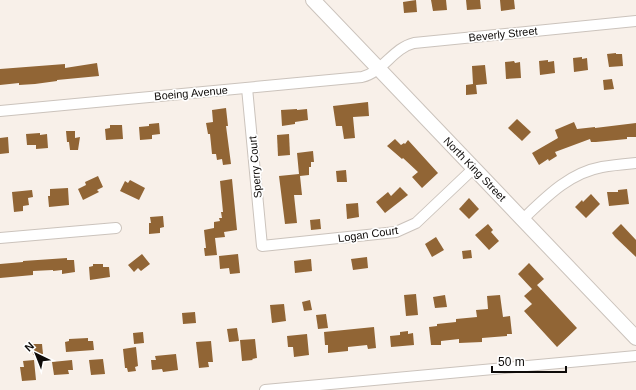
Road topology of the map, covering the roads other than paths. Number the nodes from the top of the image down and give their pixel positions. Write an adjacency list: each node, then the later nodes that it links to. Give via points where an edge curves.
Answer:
1 (313, 0): 3 (main road, North King Street)
2 (636, 21): 3 (street, Beverly Street, via 414,43 404,46)
3 (378, 68): 4 (street, Boeing Avenue, via 362,77); 7 (main road, North King Street)
4 (247, 88): 5 (street, Boeing Avenue); 11 (street, Sperry Court)
5 (0, 111)
6 (636, 163): 8 (street, via 601,167 572,177)
7 (474, 168): 8 (main road, North King Street); 11 (street, Logan Court, via 416,223 396,232)
8 (523, 219): 12 (main road, North King Street)
9 (116, 228): 10 (street)
10 (0, 238)
11 (262, 246)
12 (636, 338)
13 (636, 356): 14 (street)
14 (265, 390)

